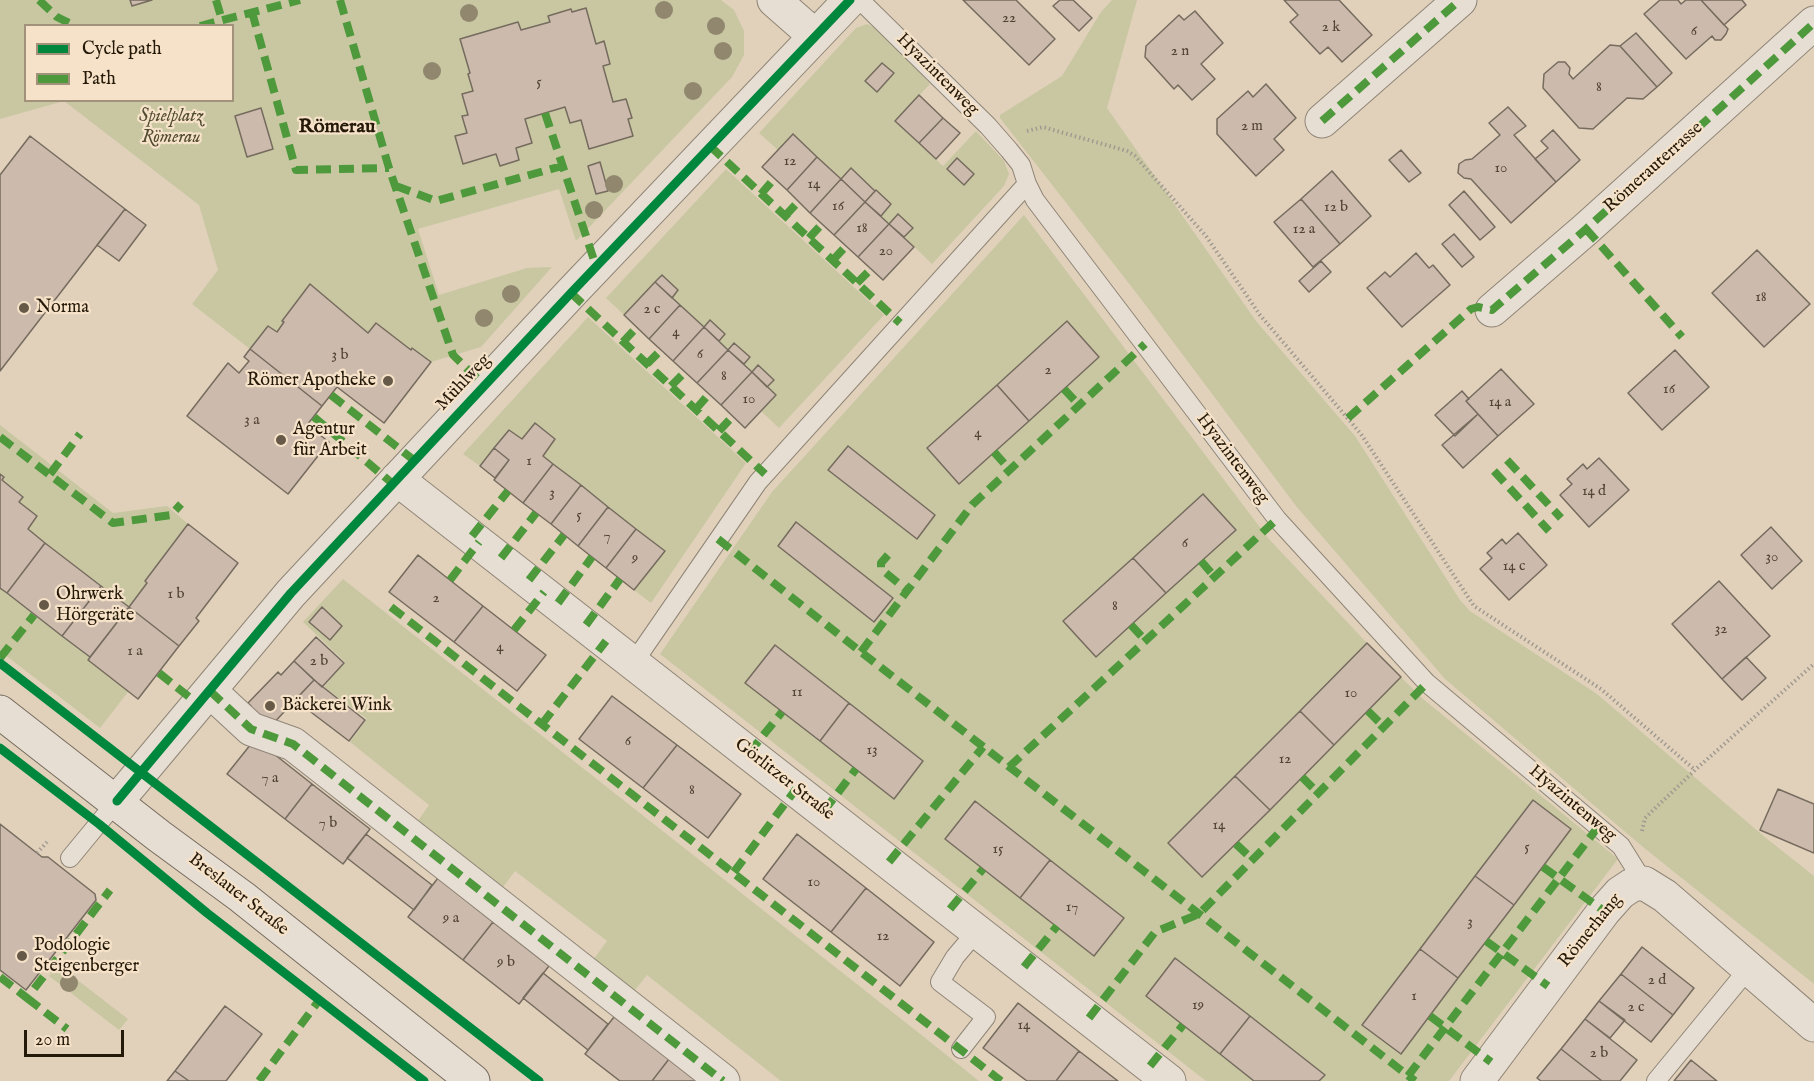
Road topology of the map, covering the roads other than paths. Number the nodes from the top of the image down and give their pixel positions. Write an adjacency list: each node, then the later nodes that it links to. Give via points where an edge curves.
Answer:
1 (774, 0): 6 (street)
2 (850, 0): 6 (street, Mühlweg)
3 (860, 0): 8 (lane, Hyazintenweg, via 1002,141 1021,165)
4 (1460, 0): 7 (street)
5 (1814, 23): 9 (street, Römerauterrasse)
6 (815, 36): 10 (street, Mühlweg)
7 (1322, 121)
8 (1027, 184): 11 (lane, via 758,482); 16 (lane, Hyazintenweg, via 1035,200 1277,519 1427,682 1621,846)
9 (1492, 310)
10 (397, 479): 11 (street, Görlitzer Straße); 12 (street, Mühlweg, via 291,593)
11 (634, 662): 17 (street, Görlitzer Straße)
12 (210, 691): 14 (street, Mühlweg); 22 (street, via 251,729 292,744)
13 (0, 712): 14 (street, Breslauer Straße)
14 (117, 801): 15 (lane); 21 (street, Breslauer Straße)
15 (70, 858)
16 (1644, 883): 18 (street, Römerhang, via 1665,896); 24 (street, Römerhang, via 1620,893 1604,911)
17 (977, 930): 20 (lane, via 940,982 986,1017); 23 (street, Görlitzer Straße)
18 (1749, 968): 19 (street, Römerhang); 25 (lane)
19 (1814, 1024)
20 (961, 1049)
21 (473, 1081)
22 (723, 1081)
23 (1169, 1081)
24 (1477, 1081)
25 (1656, 1081)

